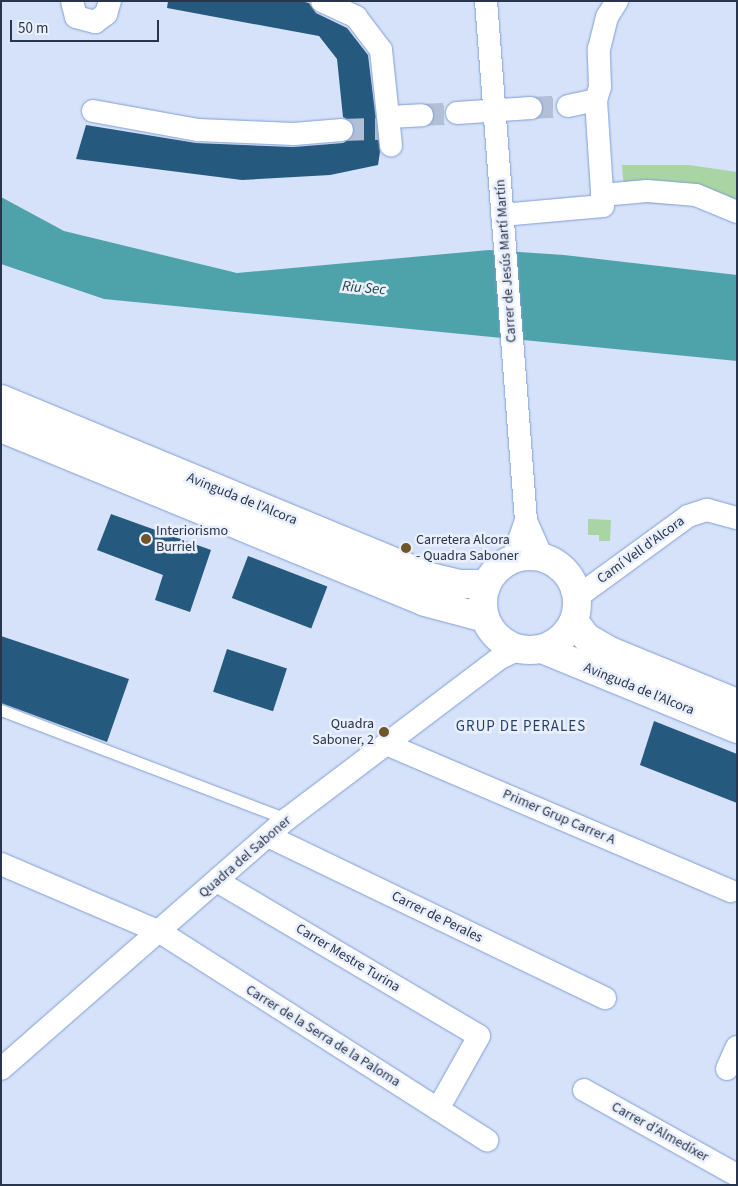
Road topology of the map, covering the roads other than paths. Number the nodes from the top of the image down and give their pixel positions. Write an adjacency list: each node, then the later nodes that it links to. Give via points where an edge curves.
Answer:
1 (72, 1): 2 (street, via 76,17 95,22 106,14)
2 (110, 1)
3 (322, 1): 12 (street, via 356,16 381,50 387,130)
4 (486, 1): 9 (street, Carrer de Jesús Martí Martín)
5 (617, 1): 6 (street, via 607,18 599,49 600,87)
6 (596, 100): 7 (street); 14 (street)
7 (568, 106)
8 (531, 108): 9 (street)
9 (494, 110): 11 (street); 16 (street, Carrer de Jesús Martí Martín)
10 (93, 111): 13 (street, via 198,130 294,134)
11 (457, 113)
12 (422, 115)
13 (342, 130)
14 (602, 200): 15 (street, via 647,191 696,195); 16 (street)
15 (737, 212)
16 (502, 215): 20 (street, Carrer de Jesús Martí Martín)
17 (1, 400): 23 (main road, Avinguda de l'Alcora, via 434,578 460,584)
18 (1, 428): 25 (main road, Avinguda de l'Alcora, via 425,602)
19 (737, 518): 24 (street, Camí Vell d'Alcora, via 707,510 688,516)
20 (526, 521): 21 (street, Carrer de Jesús Martí Martín); 22 (street, Carrer de Jesús Martí Martín)
21 (542, 557): 22 (main road); 24 (main road, via 565,572)
22 (513, 558): 23 (main road, via 497,568)
23 (486, 584): 25 (main road, via 482,601)
24 (576, 609): 25 (main road, via 561,639); 26 (main road, Avinguda de l'Alcora, via 586,637 610,651)
25 (509, 643): 28 (main road, Avinguda de l'Alcora); 29 (street, Quadra del Saboner)
26 (737, 703)
27 (1, 710): 30 (lane)
28 (737, 729)
29 (386, 744): 30 (street, Quadra del Saboner); 34 (street, Primer Grup Carrer A)
30 (287, 819): 31 (street, Quadra del Saboner)
31 (268, 836): 33 (street, Quadra del Saboner); 36 (street, Carrer de Perales)
32 (1, 864): 35 (street, Carrer de la Serra de la Paloma)
33 (217, 881): 35 (street, Quadra del Saboner); 41 (street, Carrer Mestre Turina, via 479,1036)
34 (731, 891)
35 (160, 932): 38 (street, Quadra del Saboner); 41 (street, Carrer de la Serra de la Paloma)
36 (605, 998)
37 (737, 1047): 39 (street)
38 (1, 1069)
39 (727, 1069)
40 (584, 1090): 43 (street, Carrer d'Almedíxer)
41 (438, 1109): 42 (street, Carrer de la Serra de la Paloma)
42 (487, 1140)
43 (737, 1175)

